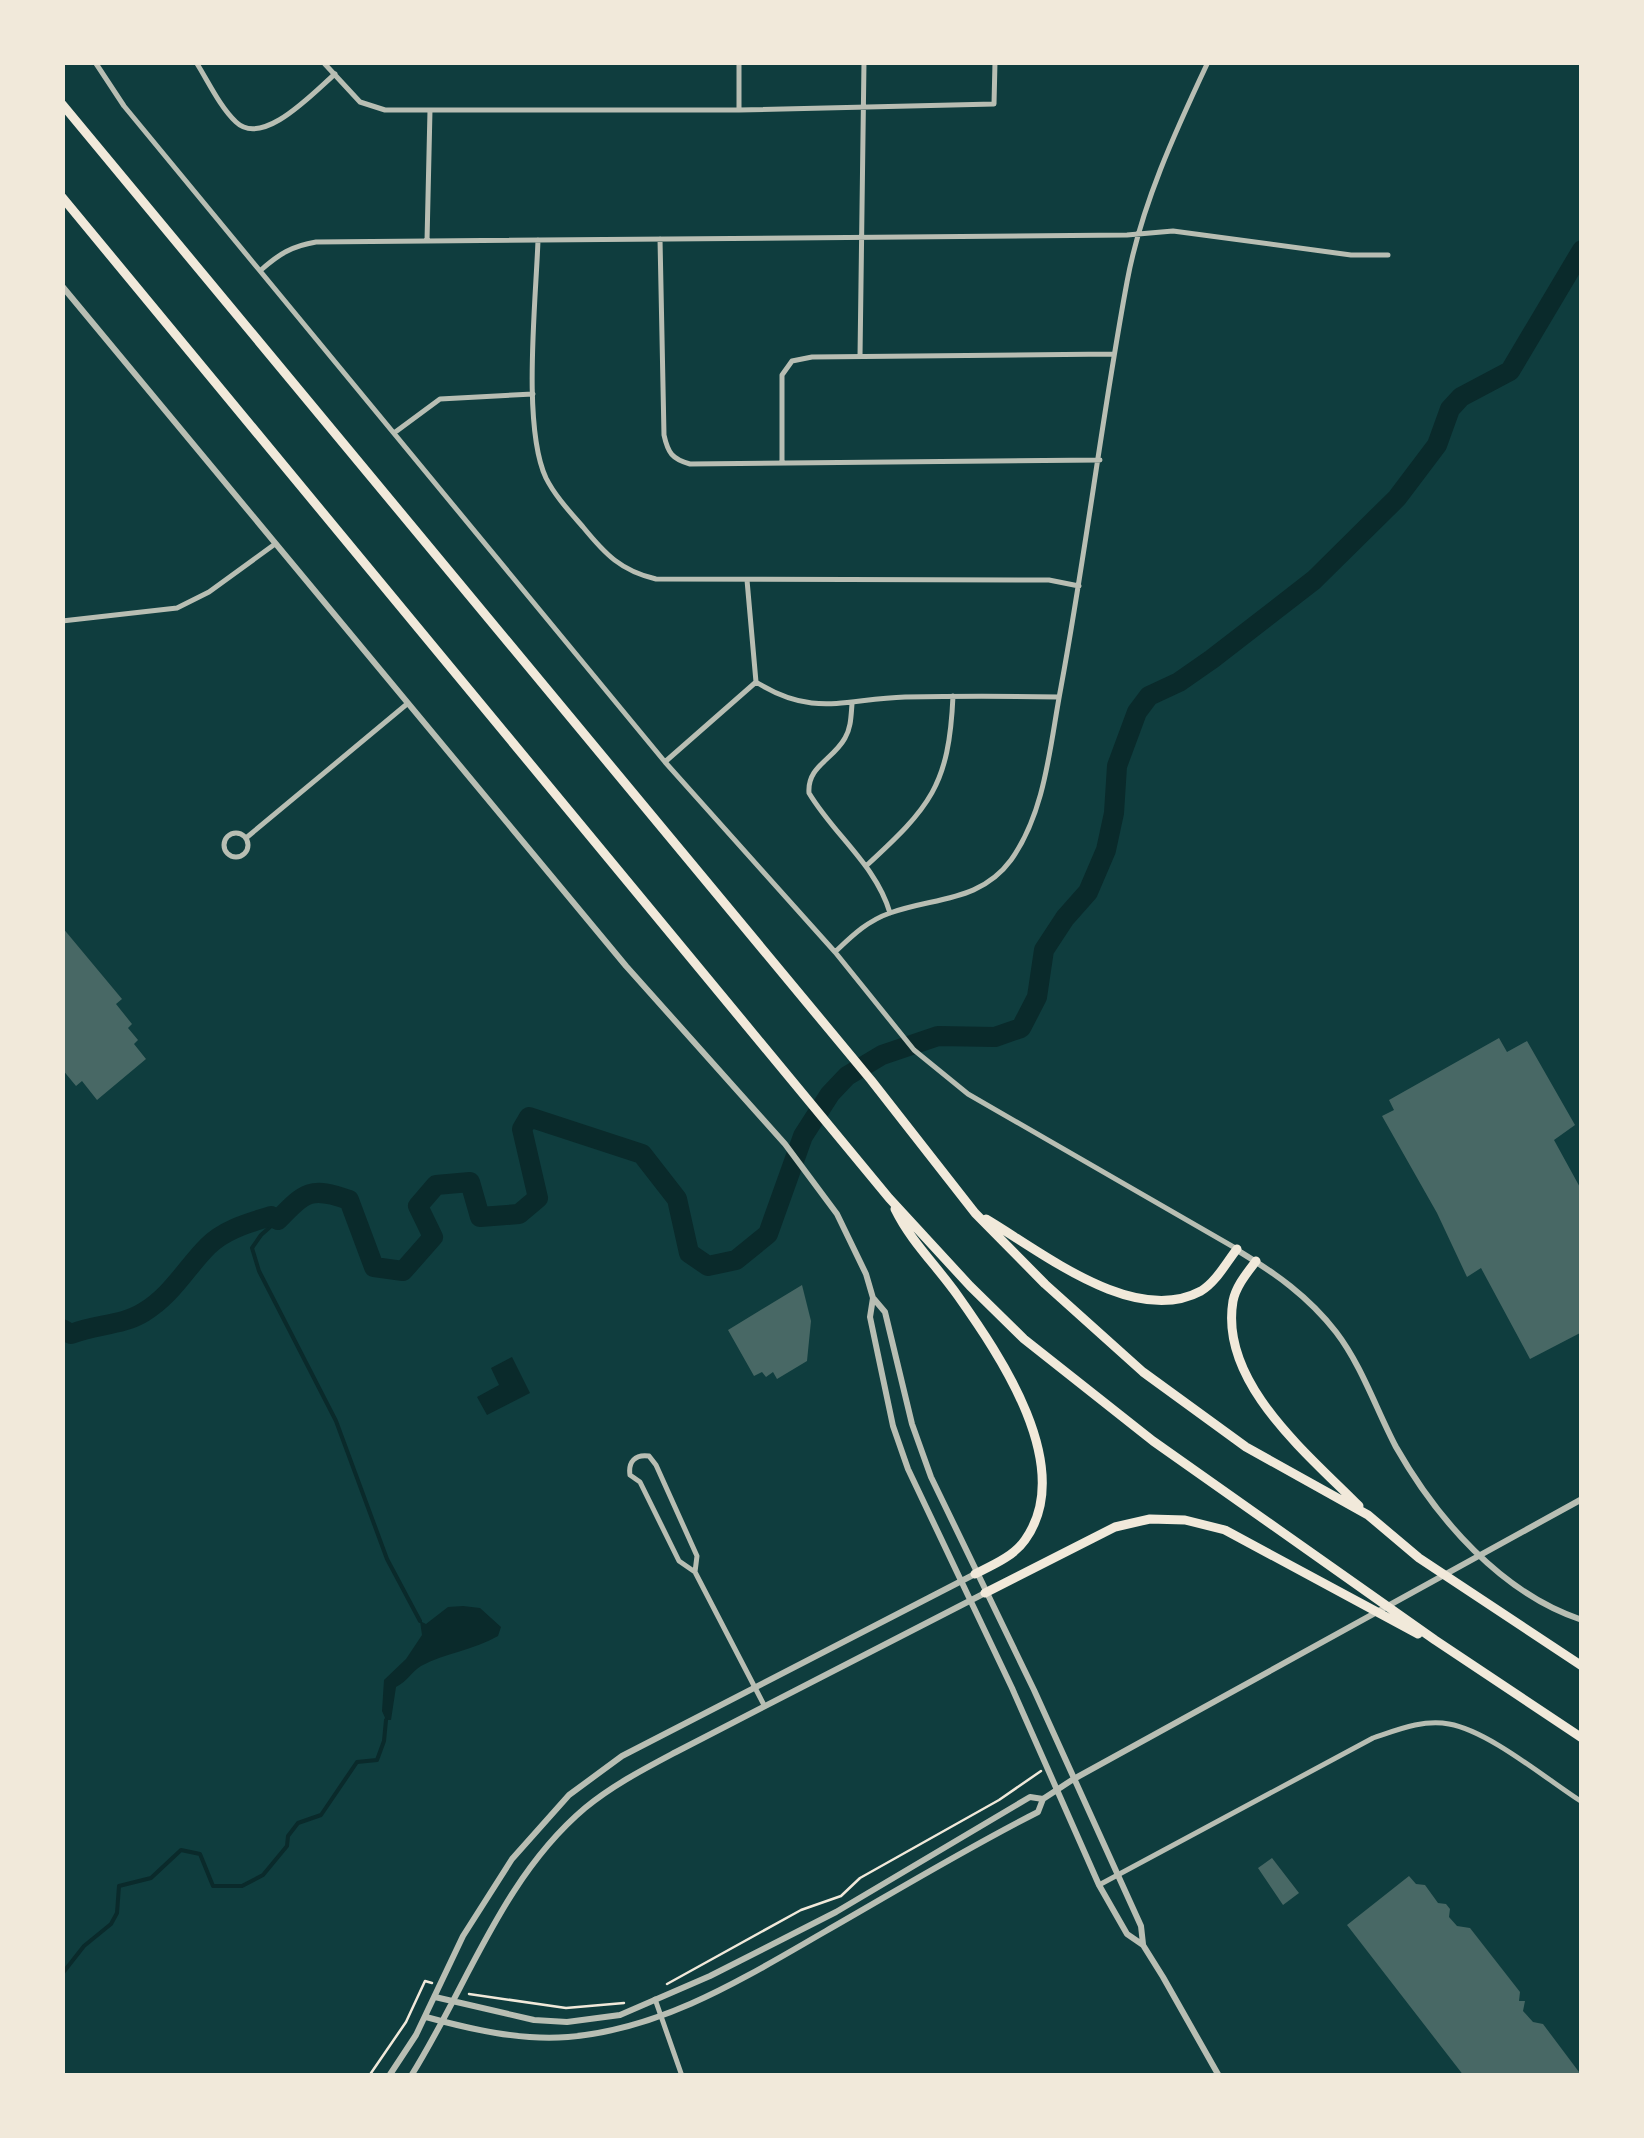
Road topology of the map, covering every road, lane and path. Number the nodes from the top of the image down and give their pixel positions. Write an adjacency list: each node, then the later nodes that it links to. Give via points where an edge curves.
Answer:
1 (95, 62): 20 (street)
2 (196, 62): 8 (street, via 236,122 255,130 276,124)
3 (324, 62): 8 (street)
4 (739, 62): 12 (street)
5 (864, 62): 10 (street)
6 (994, 62): 10 (street, via 994,104)
7 (1208, 62): 14 (street)
8 (335, 74): 11 (street, via 371,107)
9 (62, 104): 43 (highway)
10 (863, 108): 12 (street); 15 (street)
11 (430, 110): 12 (street); 18 (street)
12 (739, 110)
13 (62, 197): 42 (highway)
14 (1139, 232): 15 (street); 19 (street); 22 (street)
15 (862, 238): 16 (street); 23 (street)
16 (660, 239): 17 (street); 27 (street, via 667,449 674,460 690,464)
17 (538, 240): 18 (street); 24 (street)
18 (427, 242): 20 (street, via 296,245)
19 (1388, 255)
20 (261, 270): 25 (street)
21 (62, 286): 28 (street)
22 (1114, 354): 23 (street); 26 (street)
23 (860, 357): 27 (street, via 803,358 786,366)
24 (533, 394): 25 (street, via 440,399); 29 (street, via 547,478 606,556 656,579)
25 (394, 433): 37 (street)
26 (1100, 460): 27 (street); 30 (street)
27 (782, 463)
28 (275, 544): 31 (street, via 176,608); 35 (street)
29 (747, 580): 30 (street, via 1048,580); 32 (street)
30 (1080, 586): 34 (street)
31 (62, 621)
32 (756, 682): 36 (street, via 795,701); 37 (street)
33 (953, 696): 34 (street); 36 (street); 39 (street, via 951,739 931,798)
34 (1059, 697): 40 (street, via 1042,784 1011,860 968,895)
35 (407, 704): 38 (street); 46 (street, via 805,1169 857,1252)
36 (852, 704): 39 (street, via 850,728 813,771 809,793)
37 (666, 762): 41 (street)
38 (246, 838): 38 (street, via 229,835 227,854 243,856)
39 (866, 866): 40 (street)
40 (890, 913): 41 (street, via 864,925)
41 (835, 952): 44 (street, via 914,1050 968,1094)
42 (889, 1198): 50 (highway, via 905,1230 1002,1360 1042,1468 1037,1510 1024,1542); 55 (highway, via 1024,1339 1153,1441)
43 (975, 1213): 44 (highway, via 1096,1286 1152,1301 1201,1290); 48 (highway, via 1101,1337 1186,1406)
44 (1237, 1249): 45 (street)
45 (1256, 1261): 48 (highway, via 1233,1301 1234,1328 1254,1390 1274,1420); 54 (street, via 1285,1280 1338,1334 1421,1488 1457,1531 1492,1568 1557,1612)
46 (873, 1298): 50 (street, via 885,1312 918,1442); 51 (street, via 870,1318 893,1426)
47 (1582, 1499): 61 (street)
48 (1368, 1516): 56 (highway, via 1419,1558)
49 (695, 1572): 49 (street, via 697,1556 656,1465 649,1456 633,1459 630,1475 640,1482 679,1561); 57 (street)
50 (975, 1574): 51 (street); 52 (street)
51 (961, 1582): 53 (street); 57 (street)
52 (985, 1593): 53 (street); 55 (highway, via 1115,1527 1185,1520 1225,1530); 61 (street)
53 (969, 1600): 58 (street); 60 (street)
54 (1582, 1620)
55 (1436, 1640): 59 (highway)
56 (1582, 1666)
57 (756, 1690): 58 (street); 69 (street, via 622,1756 570,1795 512,1859)
58 (764, 1706): 70 (street, via 626,1778 583,1810 528,1871)
59 (1582, 1738)
60 (1046, 1768): 62 (street); 68 (path, via 860,1878 841,1896 802,1910)
61 (1072, 1780): 62 (street); 65 (street)
62 (1055, 1791): 63 (street); 66 (street)
63 (1043, 1799): 72 (street, via 1030,1797 836,1912); 76 (street, via 1038,1812 717,1994)
64 (1582, 1802): 65 (street, via 1477,1733 1446,1723 1414,1725 1373,1738)
65 (1117, 1876): 66 (street); 67 (street)
66 (1099, 1885): 67 (street, via 1127,1934)
67 (1143, 1945): 82 (street)
68 (666, 1985)
69 (440, 1986): 71 (street); 78 (path, via 425,1980 406,2022)
70 (459, 1992): 73 (path, via 566,2008); 74 (street)
71 (435, 1998): 74 (street); 75 (street)
72 (654, 1999): 74 (street, via 620,2015 567,2022); 76 (street)
73 (638, 2001)
74 (454, 2003): 77 (street)
75 (426, 2016): 77 (street); 79 (street)
76 (661, 2017): 77 (street, via 563,2038); 81 (street)
77 (444, 2022): 80 (street)
78 (368, 2076)
79 (390, 2076)
80 (411, 2076)
81 (682, 2076)
82 (1219, 2076)

